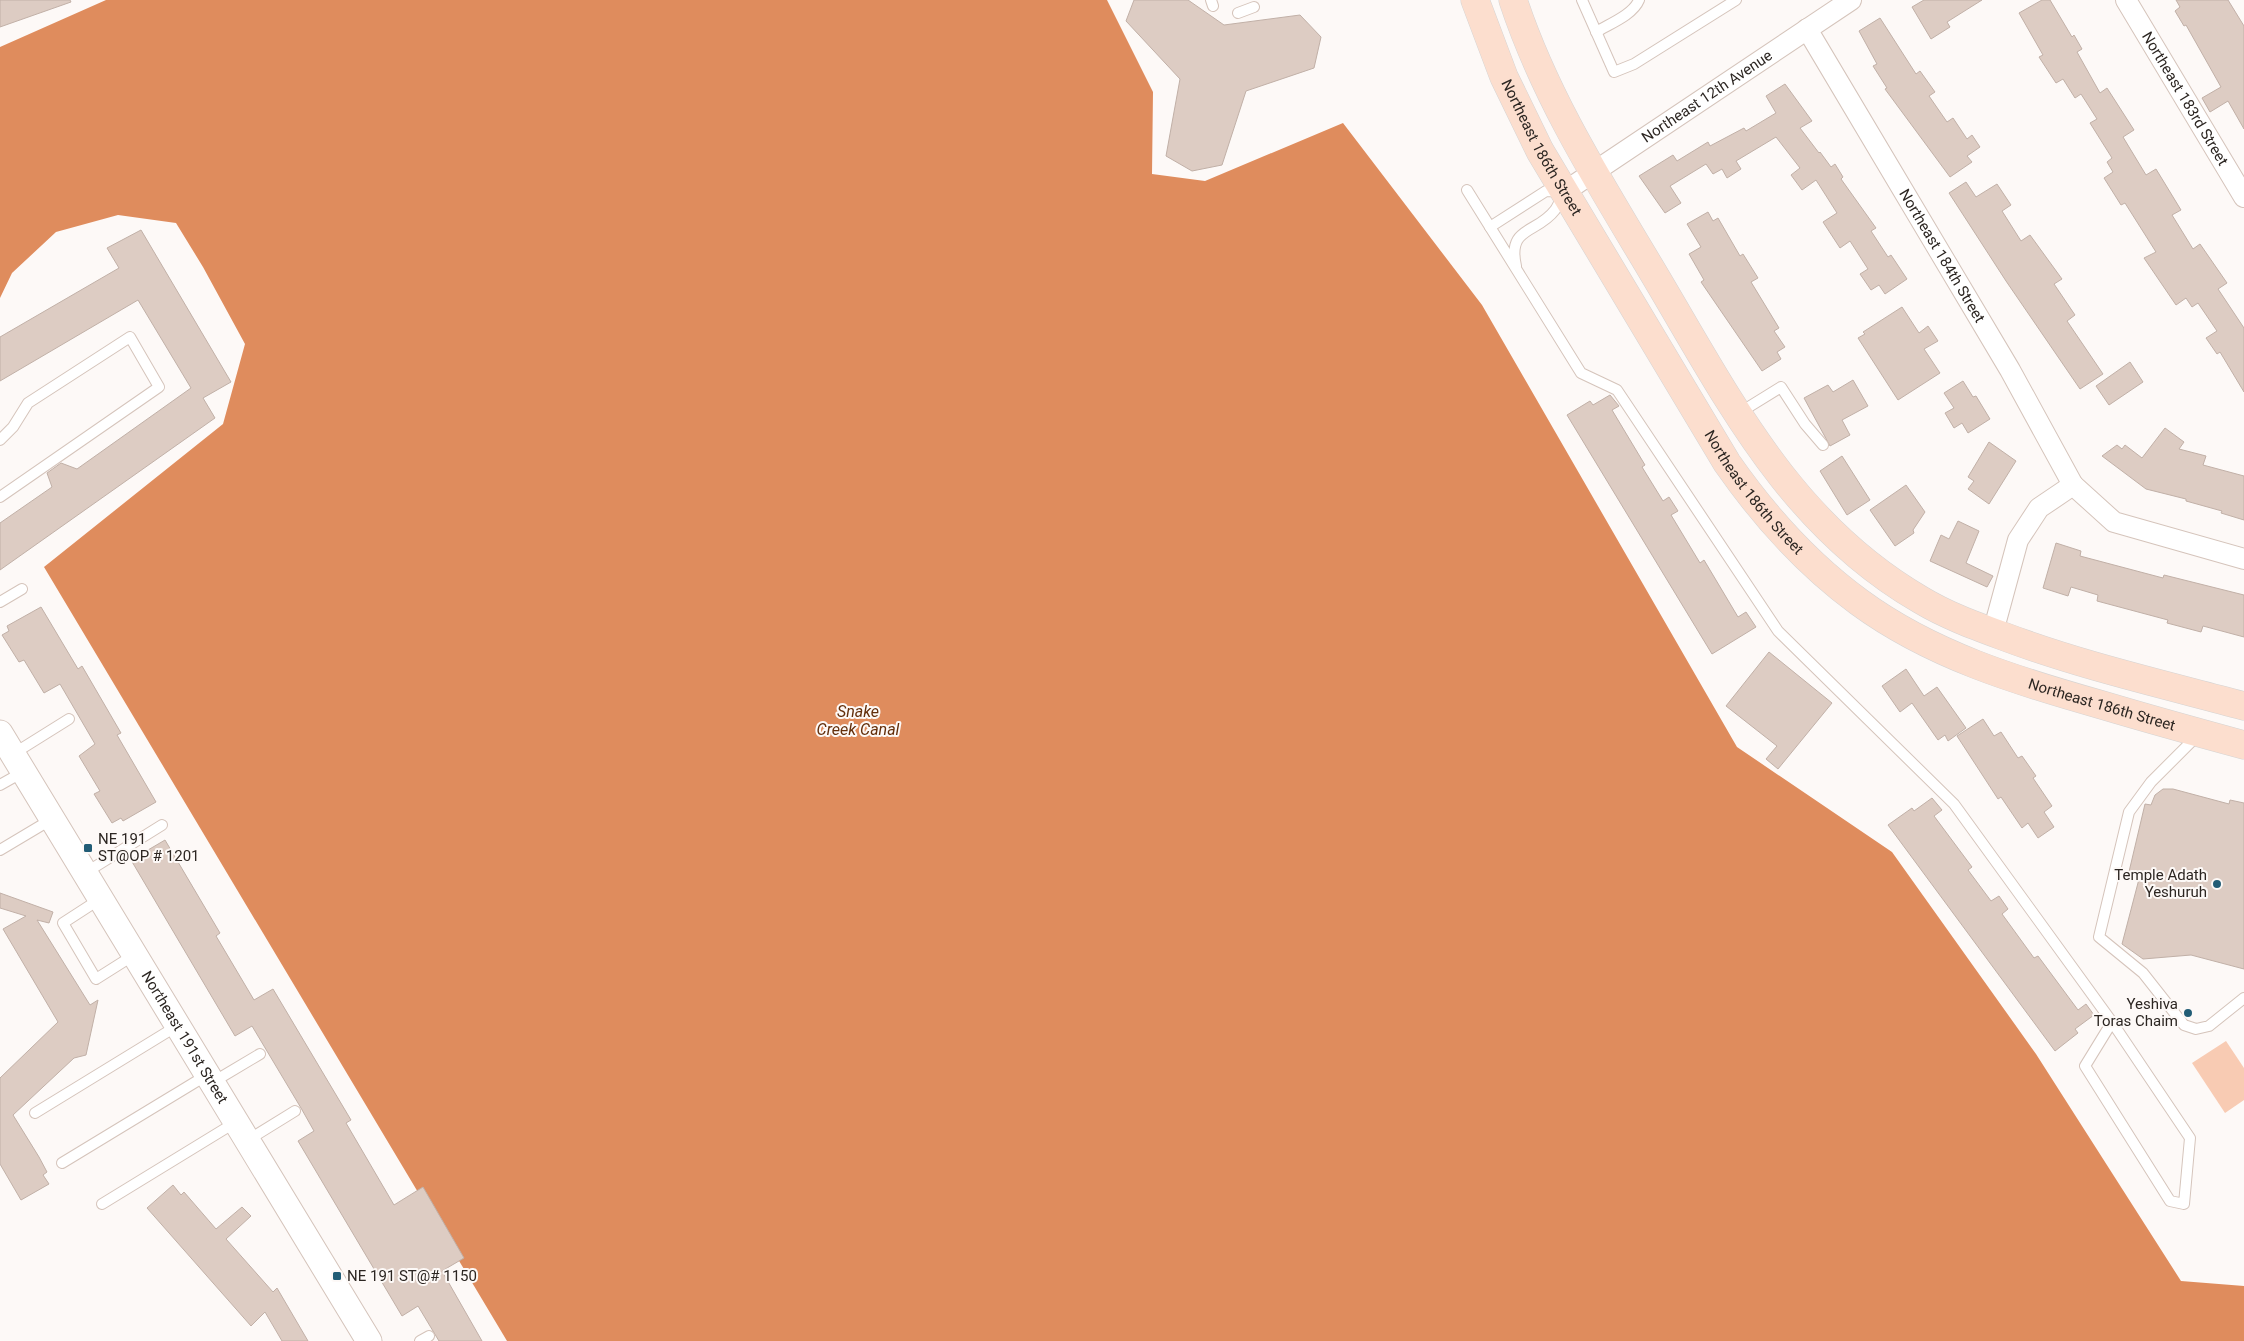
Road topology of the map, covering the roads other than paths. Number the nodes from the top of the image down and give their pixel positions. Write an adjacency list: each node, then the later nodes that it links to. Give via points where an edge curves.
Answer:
1 (1475, 0): 14 (main road, Northeast 186th Street, via 1504,77)
2 (1513, 0): 12 (main road, Northeast 186th Street, via 1544,79)
3 (1582, 0): 11 (lane)
4 (1639, 0): 11 (lane, via 1622,16)
5 (1736, 0): 11 (lane, via 1634,64 1614,72)
6 (1851, 0): 10 (street, Northeast 12th Avenue)
7 (2126, 0): 15 (street, Northeast 183rd Street)
8 (1254, 7): 9 (lane)
9 (1238, 13)
10 (1807, 29): 12 (street, Northeast 12th Avenue); 21 (street, Northeast 184th Street, via 2010,370)
11 (1596, 32)
12 (1593, 172): 14 (street, Northeast 12th Avenue); 18 (main road, Northeast 186th Street)
13 (1467, 190): 16 (lane)
14 (1564, 192): 16 (lane, via 1546,191); 17 (lane, via 1555,210 1517,238 1513,252); 30 (main road, Northeast 186th Street, via 1727,463 1776,528 1838,586 1907,633 1986,670)
15 (2244, 197)
16 (1490, 227): 17 (lane)
17 (1518, 275): 41 (lane, via 1581,373 1617,390 1778,630 1954,804)
18 (1738, 413): 20 (lane, via 1782,387 1805,424); 26 (main road, Northeast 186th Street, via 1785,482 1856,556 1920,600)
19 (0, 440): 22 (lane, via 13,427 28,403 130,337 159,387)
20 (1823, 445)
21 (2073, 486): 23 (street, via 2114,522); 26 (street, via 2039,508 2018,540)
22 (0, 497)
23 (2244, 560)
24 (22, 590): 25 (lane)
25 (0, 602)
26 (1993, 632): 27 (main road, Northeast 186th Street, via 2073,659)
27 (2244, 706)
28 (69, 719): 32 (lane)
29 (0, 733): 32 (street, Northeast 191st Street)
30 (2200, 733): 31 (main road, Northeast 186th Street); 40 (lane, via 2150,782 2129,812 2100,937 2144,973 2184,1025 2196,1029 2209,1026)
31 (2244, 745)
32 (18, 763): 33 (lane); 34 (street, Northeast 191st Street)
33 (0, 786)
34 (52, 819): 36 (lane); 37 (street, Northeast 191st Street)
35 (162, 825): 37 (lane)
36 (0, 850)
37 (84, 874): 38 (street, Northeast 191st Street)
38 (100, 899): 39 (street, Northeast 191st Street); 39 (lane, via 63,923 96,979)
39 (134, 956): 42 (street, Northeast 191st Street)
40 (2244, 998)
41 (2112, 1022): 41 (lane, via 2190,1138 2184,1204 2170,1201 2085,1066)
42 (177, 1026): 44 (street, Northeast 191st Street); 46 (lane)
43 (260, 1054): 44 (lane)
44 (209, 1079): 47 (street, Northeast 191st Street); 48 (lane)
45 (295, 1111): 47 (lane)
46 (35, 1113)
47 (241, 1131): 49 (lane); 50 (street, Northeast 191st Street)
48 (62, 1163)
49 (102, 1204)
50 (369, 1341)

